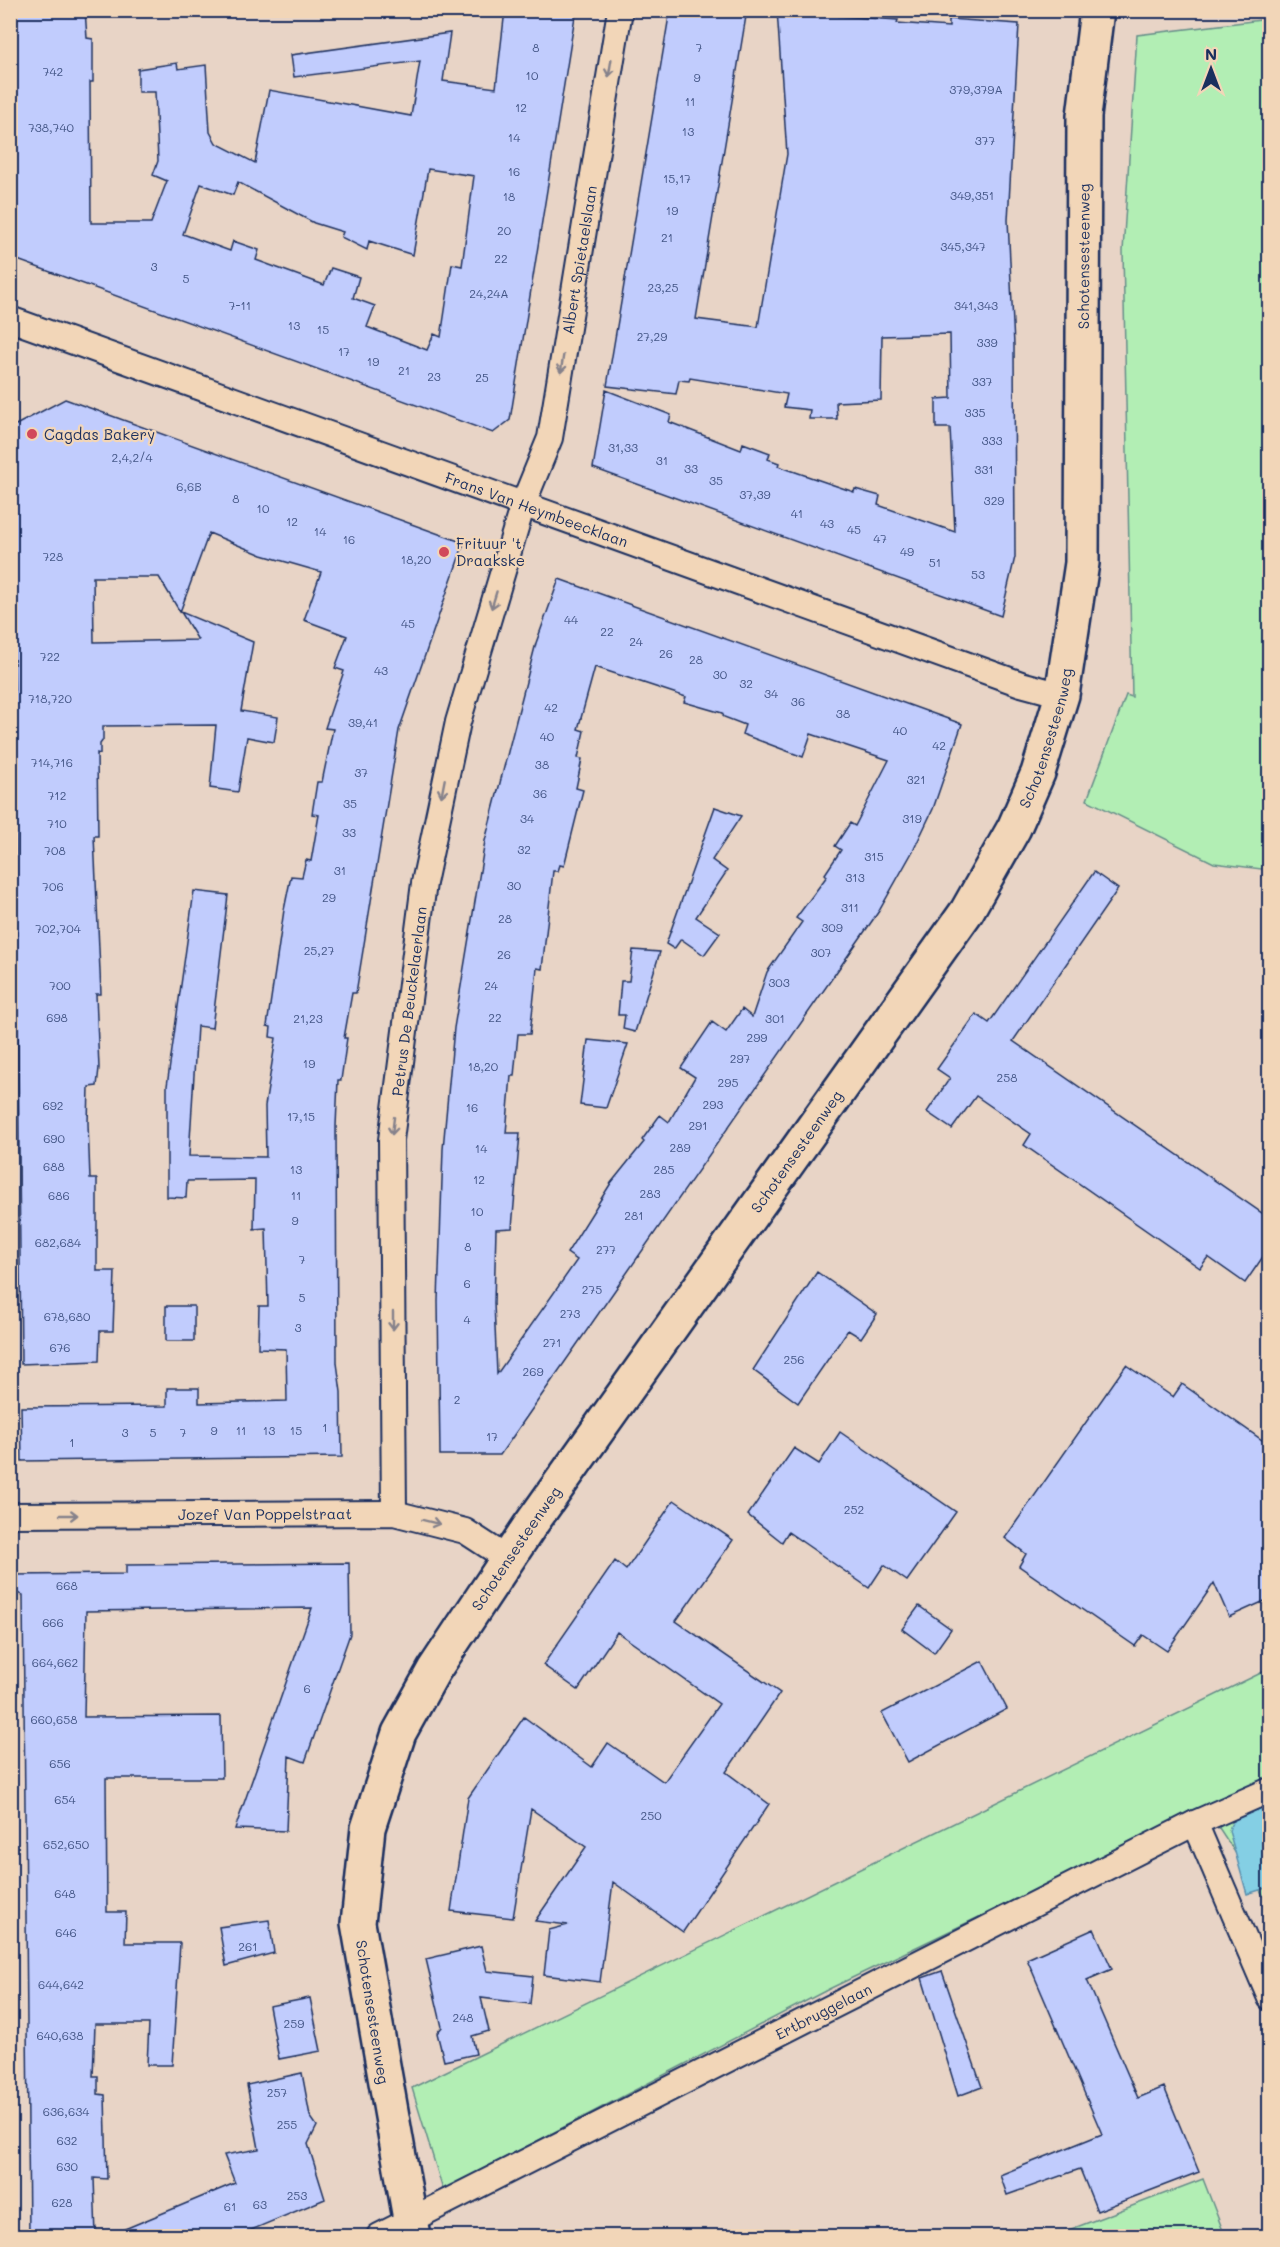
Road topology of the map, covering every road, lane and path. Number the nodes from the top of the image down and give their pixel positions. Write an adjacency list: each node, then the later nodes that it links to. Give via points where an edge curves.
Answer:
1 (620, 10): 4 (street, Albert Spietaelslaan, one-way to 4, via 550,438)
2 (1097, 10): 5 (street, Schotensesteenweg, via 1084,116 1082,563)
3 (10, 320): 4 (street, Frans Van Heymbeecklaan)
4 (523, 504): 5 (street, Frans Van Heymbeecklaan, via 1021,684); 6 (street, Petrus De Beuckelaerlaan, one-way to 6, via 458,722 424,882 391,1140)
5 (1062, 694): 8 (street, Schotensesteenweg, via 1038,773 1014,828 967,911)
6 (394, 1513): 7 (street, Jozef Van Poppelstraat, one-way to 6); 8 (street, Jozef Van Poppelstraat, one-way to 8, via 465,1531)
7 (10, 1515)
8 (508, 1559): 12 (street, Schotensesteenweg, via 434,1670 399,1733 368,1828 358,1923)
9 (1269, 1790): 10 (street, Ertbruggelaan)
10 (1196, 1823): 11 (street); 12 (street, Ertbruggelaan)
11 (1269, 1998)
12 (411, 2230): 13 (street, Ertbruggelaan)
13 (379, 2236)

